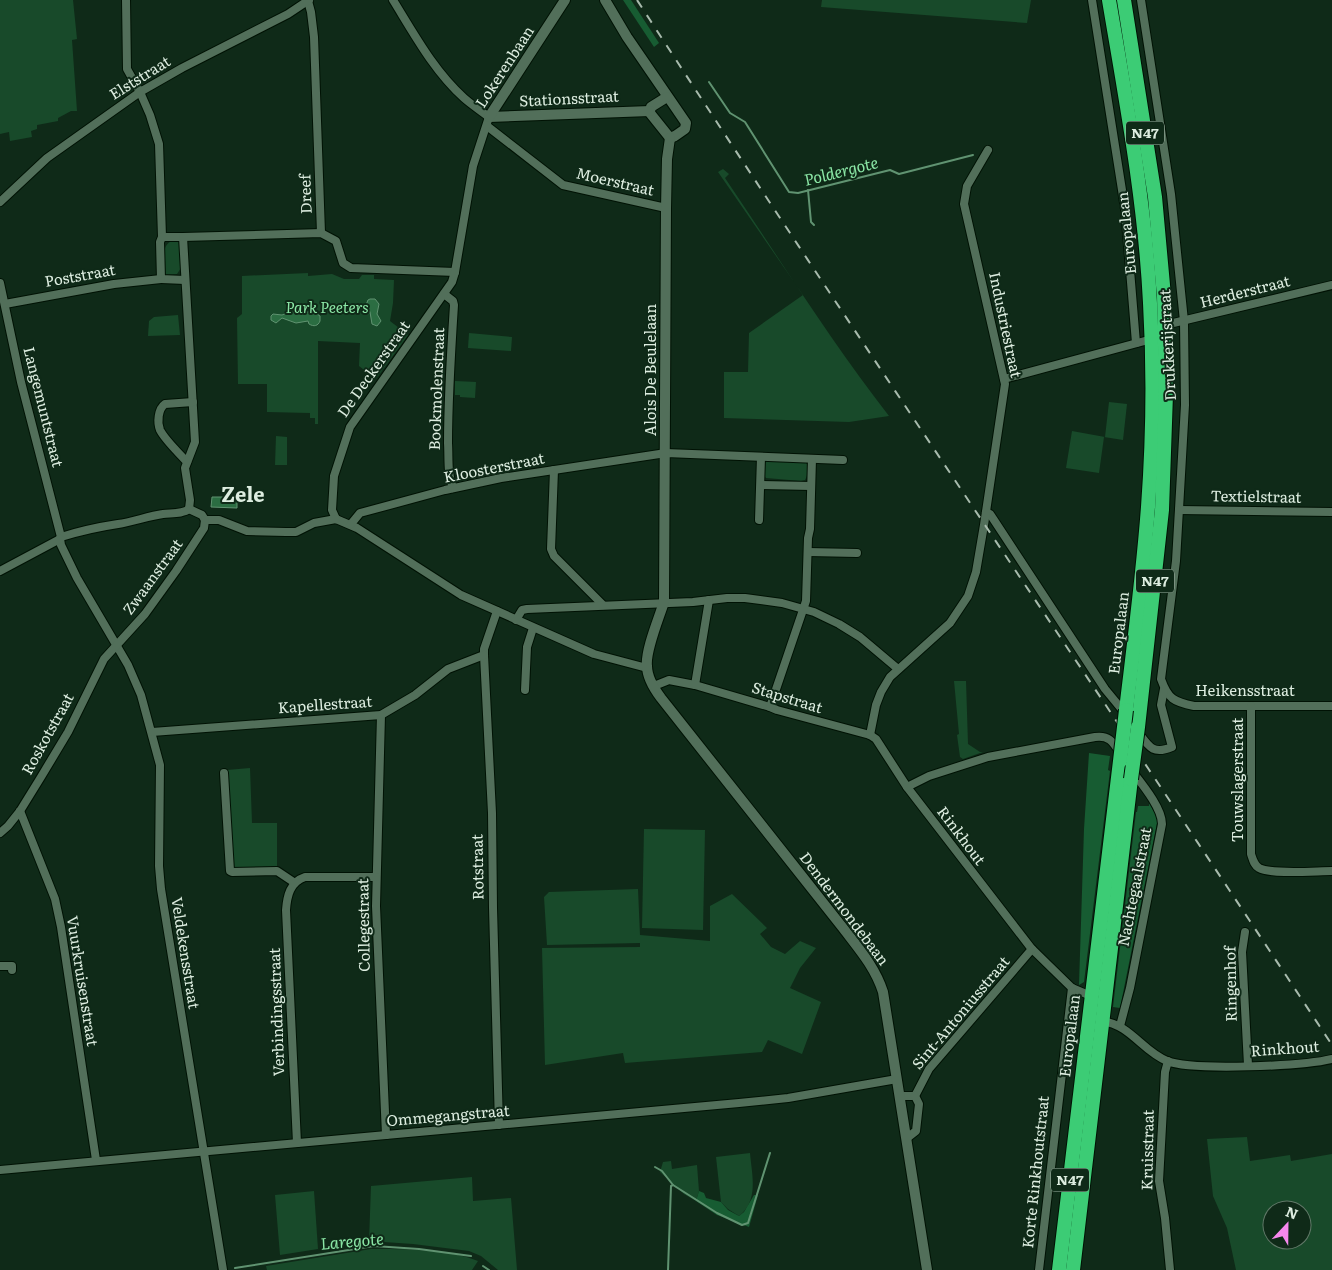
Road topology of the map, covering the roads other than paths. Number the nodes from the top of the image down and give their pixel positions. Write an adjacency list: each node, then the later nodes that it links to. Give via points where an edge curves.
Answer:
1 (126, 0): 10 (street, via 127,69)
2 (309, 0): 10 (street, Elststraat); 18 (street, Dreef, via 314,36)
3 (393, 0): 13 (street, Moerstraat, via 420,46 445,78)
4 (565, 0): 13 (street, Lokerenbaan)
5 (605, 0): 11 (street)
6 (1092, 0): 31 (street, via 1125,209)
7 (1110, 0): 30 (highway, Europalaan / N47, via 1141,199)
8 (1124, 0): 29 (highway, Europalaan / N47, via 1155,197)
9 (1141, 0): 28 (street, Drukkerijstraat, via 1172,194)
10 (140, 92): 16 (street, Elststraat, via 47,158); 19 (street, via 158,144)
11 (667, 97): 12 (street); 14 (street, via 686,123 686,128)
12 (650, 111): 13 (street, Stationsstraat); 14 (street)
13 (488, 122): 17 (street, Moerstraat, via 556,180 571,188); 21 (street, Lokerenbaan, via 473,166)
14 (670, 138): 17 (street, Alois De Beulelaan)
15 (988, 150): 32 (street, Industriestraat, via 967,186 964,204)
16 (0, 202)
17 (666, 208): 34 (street, Alois De Beulelaan)
18 (322, 233): 20 (street); 21 (street, Dreef, via 336,241 343,262 351,268)
19 (162, 237): 20 (street); 22 (street)
20 (183, 237): 23 (street)
21 (455, 272): 26 (street, De Deckerstraat)
22 (161, 279): 23 (street, Poststraat); 27 (street, Poststraat, via 114,284)
23 (185, 280): 33 (street)
24 (0, 283): 27 (street, Langemuntstraat)
25 (1332, 285): 28 (street, Herderstraat)
26 (444, 294): 42 (street, Bookmolenstraat, via 454,305 448,434 448,477); 47 (street, De Deckerstraat, via 350,427 334,476 332,510)
27 (5, 304): 51 (street, Langemuntstraat, via 23,391)
28 (1184, 322): 29 (street, Herderstraat); 44 (street, Drukkerijstraat, via 1185,405)
29 (1165, 325): 89 (highway, Europalaan / N47, bridge, via 1162,510)
30 (1152, 339): 31 (street); 88 (highway, Europalaan / N47, bridge, via 1152,431 1144,557)
31 (1136, 343): 32 (street)
32 (1004, 379): 45 (street, Industriestraat)
33 (193, 402): 38 (street, via 195,442); 38 (street, via 165,404 159,412 160,430)
34 (666, 453): 35 (street); 39 (street); 56 (street, Alois De Beulelaan)
35 (762, 457): 36 (street); 40 (street)
36 (812, 458): 37 (street); 41 (street)
37 (843, 460)
38 (187, 462): 43 (street)
39 (554, 470): 42 (street, Kloosterstraat); 57 (street, Kloosterstraat, via 554,556)
40 (761, 485): 41 (street); 49 (street)
41 (811, 486): 52 (street)
42 (453, 488): 50 (street, Kloosterstraat, via 360,513)
43 (189, 509): 48 (street); 51 (street, via 108,524)
44 (1179, 510): 46 (street, Textielstraat); 68 (street, Drukkerijstraat, via 1176,561 1161,669)
45 (986, 512): 65 (street, Industriestraat, via 976,572 968,596 950,623); 68 (street, via 1105,689 1146,744 1158,751 1172,747 1161,705)
46 (1332, 512)
47 (336, 519): 48 (street, via 314,522 296,532 247,531 219,520); 50 (street)
48 (205, 520): 62 (street, Zwaanstraat, via 204,528 176,572)
49 (759, 520)
50 (351, 524): 59 (street, via 447,587)
51 (61, 538): 54 (street); 62 (street, Langemuntstraat, via 61,545 77,578)
52 (808, 552): 53 (street); 58 (street, via 807,598)
53 (857, 553)
54 (0, 571)
55 (709, 600): 56 (street); 58 (street, via 745,598); 66 (street)
56 (664, 602): 57 (street); 64 (street, Alois De Beulelaan)
57 (603, 606): 60 (street, via 527,609 522,610)
58 (803, 608): 65 (street, via 860,637); 72 (street)
59 (497, 611): 60 (street); 63 (street, Rotstraat)
60 (516, 620): 61 (street)
61 (534, 628): 64 (street, via 594,654); 69 (street, via 527,647)
62 (116, 646): 74 (street, Veldekensstraat, via 141,695); 78 (street, Roskotstraat, via 104,659 68,732)
63 (484, 655): 73 (street, Kapellestraat, via 448,669 415,695); 97 (street, Rotstraat, via 492,805)
64 (647, 668): 67 (street, Dendermondebaan)
65 (898, 669): 75 (street, via 879,695)
66 (695, 685): 67 (street, Stapstraat, via 669,680); 72 (street, Stapstraat)
67 (654, 686): 94 (street, Dendermondebaan, via 870,964 883,992)
68 (1164, 689): 70 (street, Heikensstraat, via 1175,701 1194,706)
69 (525, 690)
70 (1251, 706): 71 (street, Heikensstraat); 80 (street, Touwslagerstraat, via 1253,861 1270,871)
71 (1332, 706)
72 (770, 707): 75 (street, Stapstraat)
73 (381, 715): 74 (street, Kapellestraat); 81 (street, Collegestraat)
74 (152, 732): 101 (street, Veldekensstraat, via 161,773 161,890)
75 (870, 735): 77 (street, Rinkhout, via 880,744)
76 (224, 773): 82 (street, via 230,871 278,871)
77 (907, 787): 84 (street, Rinkhout); 90 (street, Nachtegaalstraat, via 929,776 988,757 1104,736 1112,740 1162,818)
78 (20, 811): 79 (street, Roskotstraat); 102 (street, Vuurkruisenstraat, via 55,899)
79 (0, 833)
80 (1332, 871)
81 (376, 877): 82 (street, via 312,876); 98 (street, Collegestraat)
82 (295, 883): 100 (street, Verbindingsstraat, via 289,892 286,910)
83 (1245, 932): 93 (street, Ringenhof, via 1242,952)
84 (1032, 949): 87 (street, Rinkhout); 96 (street, Sint-Antoniusstraat, via 929,1069)
85 (0, 966): 86 (street, via 12,966)
86 (12, 970)
87 (1072, 988): 88 (street, Rinkhout); 106 (street, Korte Rinkhoutstraat)
88 (1091, 996): 107 (highway, Europalaan / N47)
89 (1102, 1020): 90 (street, Rinkhout); 108 (highway, Europalaan / N47)
90 (1120, 1026): 92 (street, Rinkhout)
91 (1332, 1059): 93 (street, Rinkhout)
92 (1168, 1061): 93 (street, Rinkhout); 109 (street, Kruisstraat, via 1164,1072 1159,1181)
93 (1248, 1066)
94 (897, 1079): 95 (street, Dendermondebaan); 97 (street, Ommegangstraat, via 788,1098)
95 (900, 1096): 96 (street); 99 (street, Dendermondebaan)
96 (916, 1096): 99 (street, Sint-Antoniusstraat, via 919,1104 916,1131)
97 (499, 1125): 98 (street, Ommegangstraat)
98 (386, 1135): 100 (street, Ommegangstraat)
99 (907, 1138): 105 (street, Dendermondebaan)
100 (297, 1143): 101 (street, Ommegangstraat)
101 (204, 1152): 102 (street, Ommegangstraat); 104 (street, Veldekensstraat)
102 (96, 1160): 103 (street, Ommegangstraat)
103 (0, 1170)
104 (223, 1270)
105 (927, 1270)
106 (1039, 1270)
107 (1059, 1270)
108 (1073, 1270)
109 (1170, 1270)

